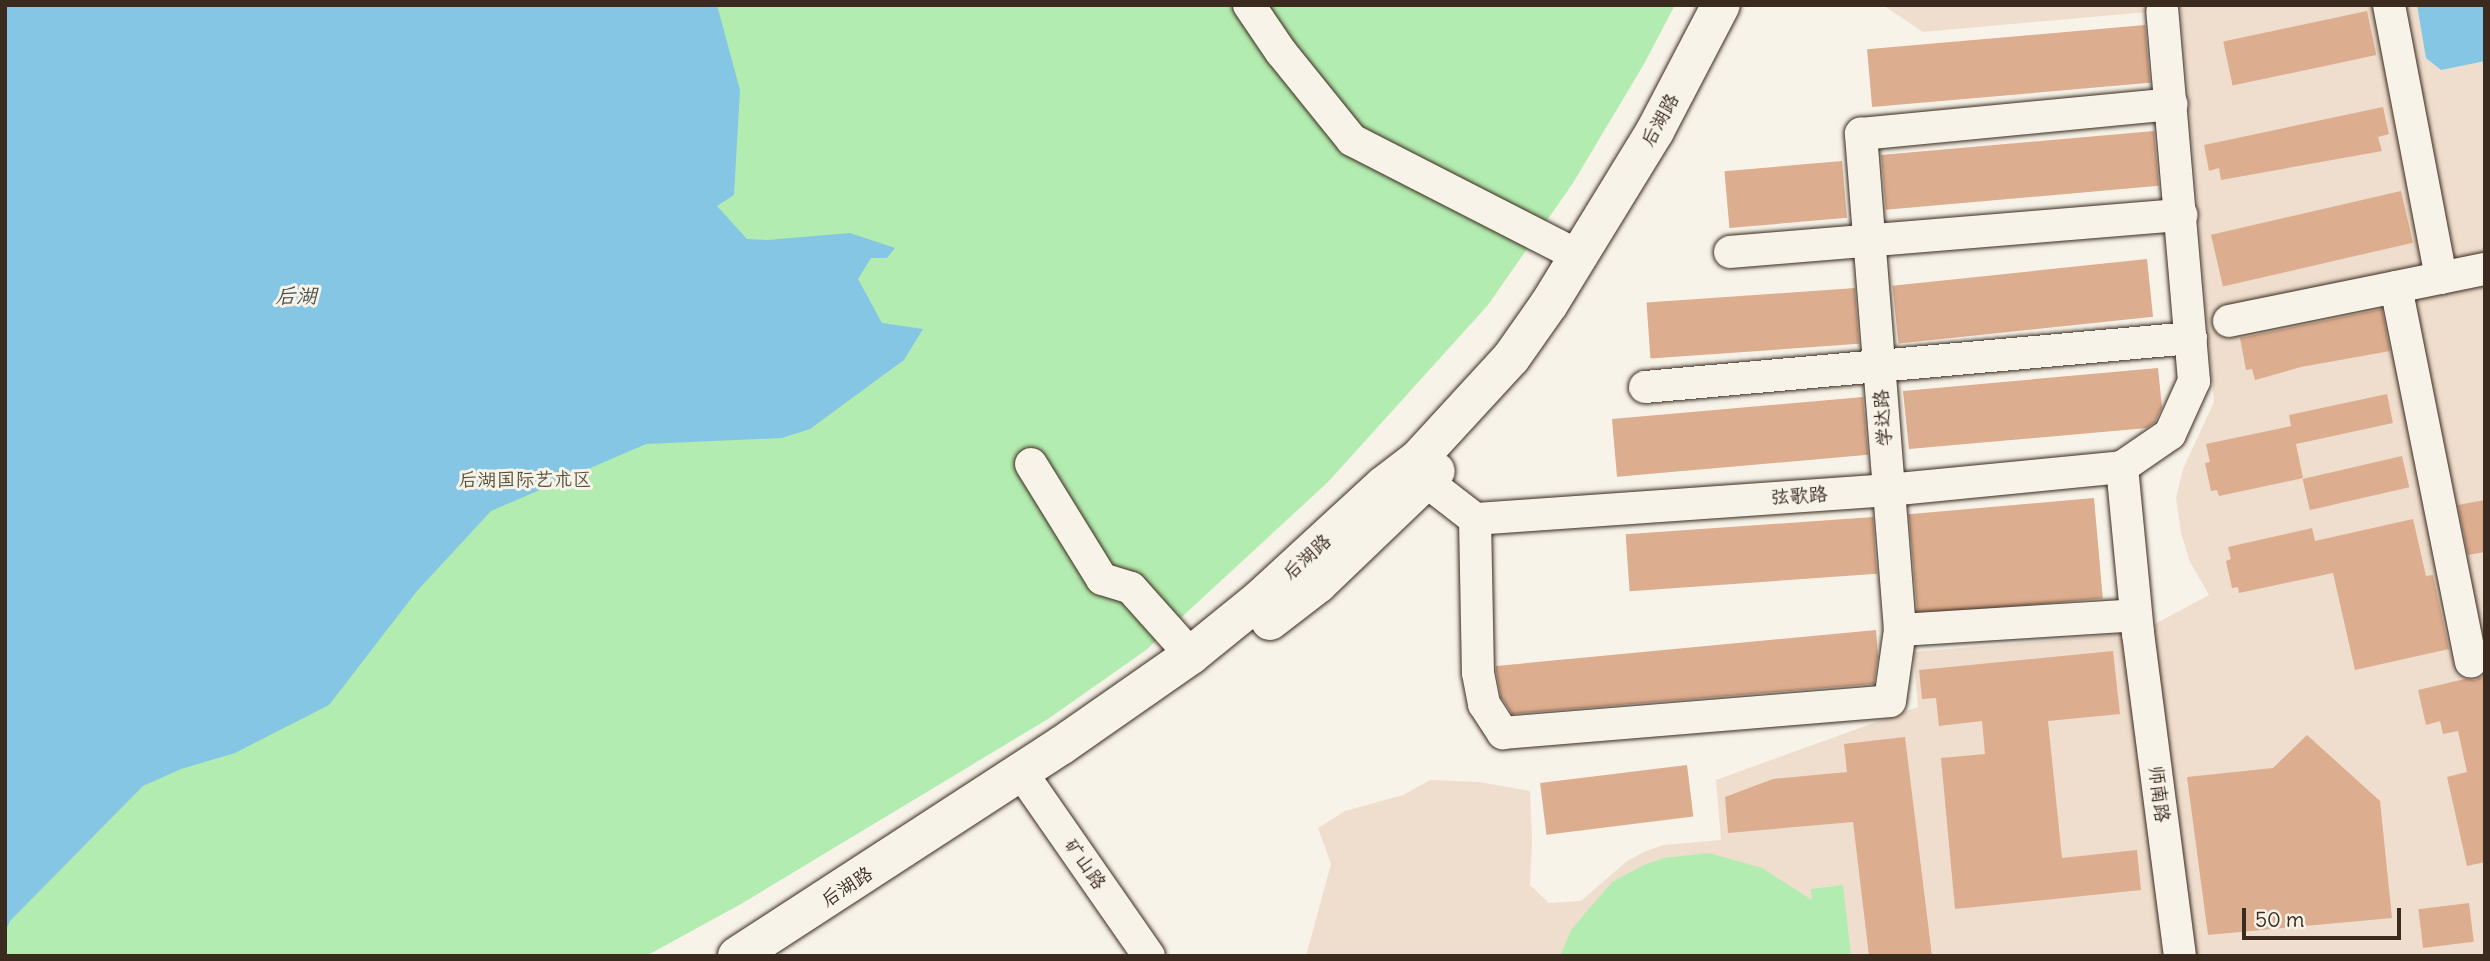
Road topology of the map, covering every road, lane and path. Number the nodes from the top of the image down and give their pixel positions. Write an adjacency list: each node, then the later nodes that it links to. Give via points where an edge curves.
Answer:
1 (1249, 5): 10 (street, via 1352,139)
2 (1721, 5): 10 (main road, 后湖路, via 1655,131)
3 (1739, 5): 20 (main road, 后湖路, via 1677,127 1581,295 1535,362)
4 (2389, 5): 12 (street)
5 (2162, 11): 6 (street)
6 (2172, 104): 7 (street); 8 (street, 学达路, via 1861,134)
7 (2181, 215): 8 (street); 15 (street)
8 (1869, 242): 9 (street); 16 (street, 学达路)
9 (1730, 252)
10 (1579, 256): 25 (main road, 后湖路, via 1511,358 1418,459)
11 (2485, 270): 12 (street)
12 (2441, 278): 13 (street)
13 (2396, 287): 14 (street); 26 (street)
14 (2229, 321)
15 (2191, 338): 16 (street); 19 (street, via 2194,381 2170,434)
16 (1879, 366): 17 (street); 21 (street, 学达路)
17 (1645, 387)
18 (1031, 464): 25 (street, via 1102,579 1131,588)
19 (2122, 467): 21 (street, 弦歌路); 23 (street, 师南路)
20 (1426, 481): 22 (street); 27 (main road, 后湖路, via 1318,584 1166,700)
21 (1888, 490): 22 (street, 弦歌路); 24 (street, 学达路)
22 (1475, 519): 24 (street, 学达路, via 1478,673 1484,704 1503,733 1890,701)
23 (2137, 624): 24 (street); 32 (street, 师南路)
24 (1900, 630)
25 (1191, 655): 27 (main road, 后湖路)
26 (2471, 662)
27 (1020, 785): 28 (main road, 后湖路); 29 (main road, 后湖路); 30 (street, 矿山路); 31 (street, 矿山路)
28 (737, 956)
29 (780, 956)
30 (1132, 956)
31 (1149, 956)
32 (2180, 956)

